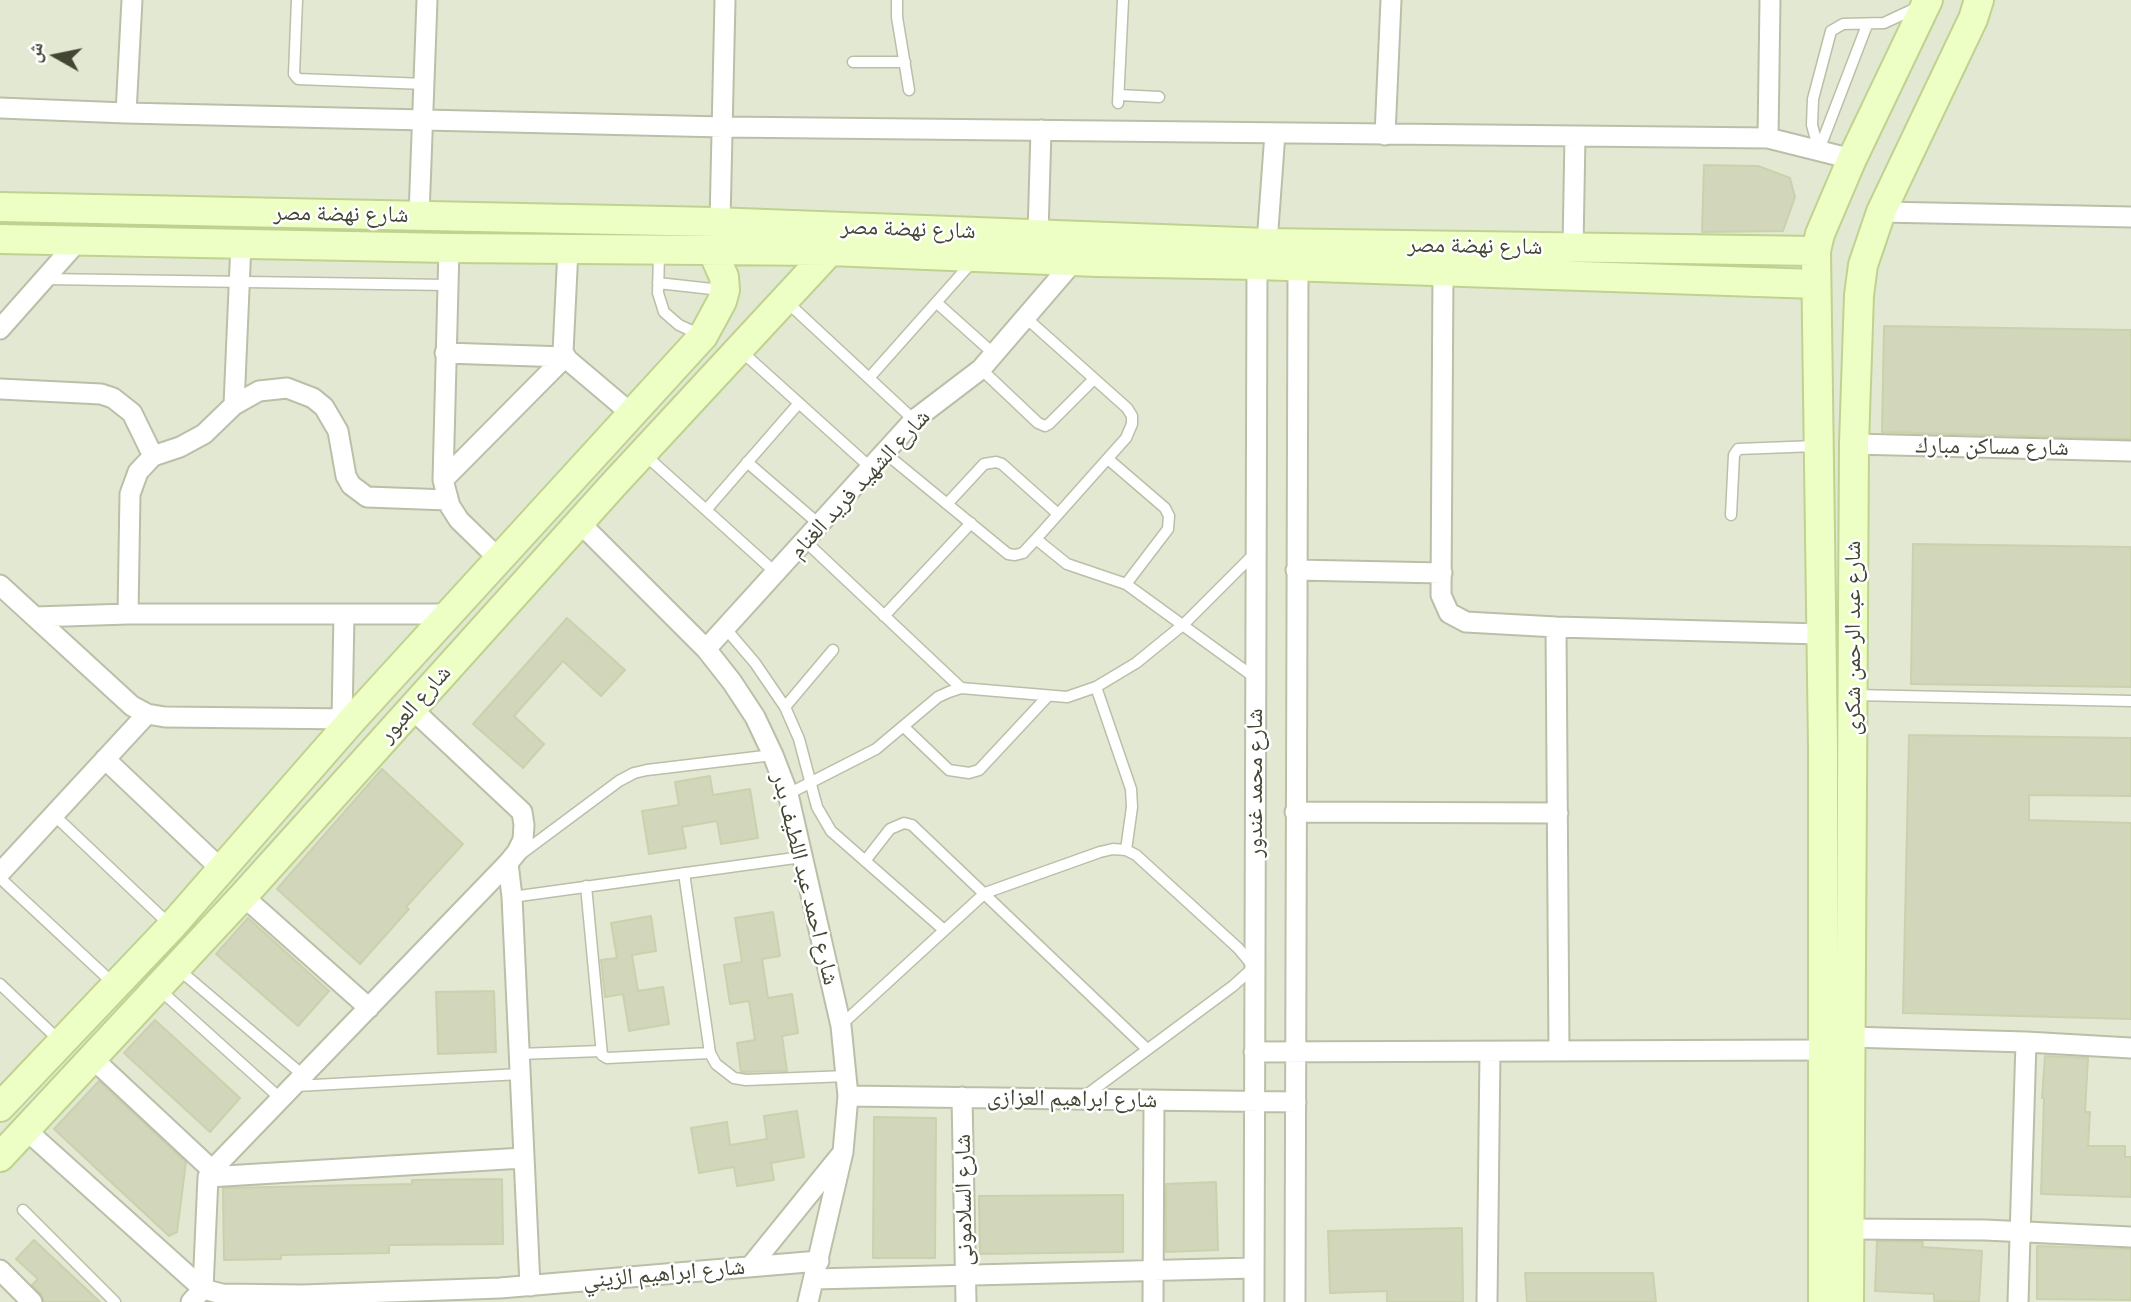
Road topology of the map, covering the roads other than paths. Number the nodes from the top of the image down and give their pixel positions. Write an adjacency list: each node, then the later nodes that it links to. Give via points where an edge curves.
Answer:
1 (132, 0): 22 (street)
2 (297, 0): 17 (lane, via 294,74 298,79)
3 (427, 0): 17 (street)
4 (725, 0): 24 (street)
5 (897, 0): 15 (lane)
6 (1122, 0): 19 (lane, via 1119,99)
7 (1391, 0): 27 (street)
8 (1770, 0): 29 (street)
9 (1927, 0): 11 (lane, via 1896,20); 12 (street, شارع عبد الرحمن شكرى)
10 (1979, 0): 13 (street, شارع عبد الرحمن شكرى)
11 (1867, 24): 30 (lane); 30 (lane, via 1843,24 1831,31 1812,99 1812,125)
12 (1914, 33): 13 (street, via 1929,50); 16 (street, شارع عبد الرحمن شكرى)
13 (1956, 54): 20 (street, شارع عبد الرحمن شكرى)
14 (853, 62): 15 (lane)
15 (905, 62): 18 (lane)
16 (1889, 83): 20 (street, via 1918,86); 31 (street, شارع عبد الرحمن شكرى)
17 (425, 84): 23 (street)
18 (909, 90)
19 (1159, 97)
20 (1934, 102): 33 (street, شارع عبد الرحمن شكرى)
21 (0, 108): 22 (street)
22 (126, 113): 23 (street)
23 (424, 120): 24 (street); 34 (street)
24 (723, 127): 25 (street); 36 (street)
25 (1041, 130): 26 (street); 37 (street)
26 (1275, 133): 27 (street); 49 (street, شارع محمد غندور)
27 (1385, 135): 28 (street)
28 (1575, 136): 29 (street); 41 (street)
29 (1768, 138): 30 (street)
30 (1819, 150): 31 (street)
31 (1852, 159): 48 (street, شارع عبد الرحمن شكرى)
32 (0, 207): 34 (street, شارع نهضة مصر)
33 (1881, 212): 35 (street); 78 (street, شارع عبد الرحمن شكرى, via 1863,265 1859,295)
34 (419, 216): 36 (street, شارع نهضة مصر)
35 (2131, 217)
36 (720, 222): 37 (street, شارع نهضة مصر)
37 (1038, 234): 49 (street, شارع نهضة مصر)
38 (0, 239): 39 (street, شارع نهضة مصر)
39 (78, 241): 40 (street, شارع نهضة مصر); 54 (street)
40 (241, 243): 42 (street, شارع نهضة مصر); 56 (street)
41 (1573, 247): 45 (street, شارع نهضة مصر); 49 (street, شارع نهضة مصر)
42 (449, 248): 43 (street, شارع نهضة مصر); 59 (street)
43 (568, 249): 44 (street, شارع نهضة مصر); 69 (street)
44 (659, 249): 46 (street, شارع نهضة مصر); 57 (lane)
45 (1683, 249): 48 (street, شارع نهضة مصر); 55 (street)
46 (712, 250): 47 (street, شارع نهضة مصر); 60 (street)
47 (830, 251): 50 (street, شارع نهضة مصر); 61 (street, شارع العبور)
48 (1816, 251): 58 (street, شارع عبد الرحمن شكرى)
49 (1262, 254): 51 (street, شارع نهضة مصر); 52 (street, شارع نهضة مصر); 100 (street, شارع محمد غندور)
50 (978, 256): 51 (street, شارع نهضة مصر); 62 (lane)
51 (1074, 261): 63 (street, شارع الشهيد فريد الغنام)
52 (1297, 266): 53 (street, شارع نهضة مصر); 102 (street, شارع محمد غندور)
53 (1443, 271): 55 (street, شارع نهضة مصر); 104 (street)
54 (45, 279): 56 (lane); 64 (street)
55 (1682, 279): 58 (street, شارع نهضة مصر)
56 (239, 282): 59 (lane); 75 (street)
57 (658, 283): 60 (lane); 65 (lane, via 664,312)
58 (1815, 284): 79 (street, شارع عبد الرحمن شكرى)
59 (448, 285): 67 (street)
60 (725, 290): 65 (street, شارع العبور)
61 (784, 299): 66 (street, شارع العبور); 71 (lane)
62 (937, 303): 68 (lane); 71 (lane)
63 (1025, 317): 68 (street, شارع الشهيد فريد الغنام); 72 (lane)
64 (0, 330)
65 (704, 336): 76 (street, شارع العبور)
66 (740, 350): 74 (lane); 82 (street, شارع العبور)
67 (445, 353): 69 (street); 88 (street)
68 (994, 354): 70 (street, شارع الشهيد فريد الغنام)
69 (565, 357): 76 (street); 88 (street)
70 (981, 369): 72 (lane, via 1045,426); 77 (street, شارع الشهيد فريد الغنام)
71 (869, 378): 77 (lane)
72 (1093, 380): 84 (lane, via 1132,416 1126,438)
73 (0, 389): 83 (street, via 113,398 132,413)
74 (799, 403): 86 (lane); 87 (lane)
75 (234, 405): 83 (street, via 204,434); 90 (street, via 266,389 301,391 333,418 343,467 359,492 377,499)
76 (633, 415): 85 (street, شارع العبور)
77 (914, 420): 81 (street, شارع الشهيد فريد الغنام)
78 (1854, 444): 80 (street, شارع مساكن مبارك); 122 (street, شارع عبد الرحمن شكرى)
79 (1818, 446): 94 (lane, via 1738,449); 115 (street, شارع عبد الرحمن شكرى)
80 (2131, 451)
81 (885, 453): 87 (street, شارع الشهيد فريد الغنام); 91 (lane)
82 (644, 454): 89 (street, شارع العبور); 92 (lane)
83 (153, 456): 107 (street, via 138,472 130,494)
84 (1108, 458): 93 (lane); 105 (lane, via 1169,516 1168,529)
85 (589, 463): 89 (street); 101 (street, شارع العبور)
86 (747, 463): 92 (lane); 97 (lane)
87 (871, 468): 97 (street, شارع الشهيد فريد الغنام)
88 (443, 480): 90 (street)
89 (614, 484): 95 (street, شارع العبور)
90 (448, 500): 101 (street, via 459,520)
91 (947, 504): 93 (lane, via 984,464 996,462); 96 (lane)
92 (706, 510): 103 (lane)
93 (1058, 514): 98 (lane)
94 (1731, 515)
95 (580, 523): 116 (street, شارع احمد عبد اللطيف بدر); 126 (street, شارع العبور)
96 (971, 523): 98 (lane, via 1008,554 1023,553); 110 (lane)
97 (820, 525): 99 (street, شارع الشهيد فريد الغنام)
98 (1036, 539): 105 (lane, via 1068,564)
99 (805, 541): 103 (street, شارع الشهيد فريد الغنام); 110 (lane)
100 (1256, 553): 112 (lane); 118 (street, شارع محمد غندور)
101 (498, 558): 109 (street, شارع العبور)
102 (1296, 570): 104 (street); 136 (street, شارع محمد غندور)
103 (776, 573): 114 (street, شارع الشهيد فريد الغنام)
104 (1441, 573): 113 (street, via 1441,595 1449,613 1466,622)
105 (1126, 584): 112 (lane)
106 (0, 585): 111 (street)
107 (128, 614): 108 (street); 111 (street)
108 (344, 614): 109 (street); 128 (street)
109 (449, 614): 128 (street, شارع العبور)
110 (884, 616): 120 (lane)
111 (35, 617): 127 (street)
112 (1184, 624): 118 (lane); 119 (lane, via 1136,663)
113 (1556, 627): 115 (street); 137 (street)
114 (726, 629): 116 (street, شارع الشهيد فريد الغنام); 125 (lane)
115 (1821, 634): 121 (street, شارع عبد الرحمن شكرى)
116 (706, 649): 132 (street, شارع احمد عبد اللطيف بدر, via 755,717)
117 (833, 650): 125 (lane)
118 (1255, 677): 153 (street, شارع محمد غندور)
119 (1096, 687): 123 (lane, via 1067,697); 139 (lane, via 1131,789)
120 (961, 688): 123 (lane); 129 (lane, via 938,697)
121 (1822, 694): 122 (street, via 1834,700); 131 (street, شارع عبد الرحمن شكرى)
122 (1852, 694): 124 (lane); 130 (street, شارع عبد الرحمن شكرى)
123 (1047, 697): 129 (lane, via 979,770 969,773 949,770)
124 (2131, 701)
125 (785, 707): 134 (lane)
126 (411, 708): 142 (street, via 522,812 523,839); 148 (street, شارع العبور)
127 (147, 715): 128 (street); 133 (street)
128 (347, 719): 143 (street, شارع العبور)
129 (904, 727): 134 (lane, via 876,749)
130 (1852, 743): 131 (street, via 1833,739); 159 (street, شارع عبد الرحمن شكرى)
131 (1823, 748): 163 (street, شارع عبد الرحمن شكرى)
132 (773, 755): 135 (street, شارع احمد عبد اللطيف بدر); 142 (lane, via 634,773)
133 (105, 759): 138 (street); 143 (street)
134 (811, 782): 135 (lane); 141 (lane, via 831,831)
135 (788, 794): 140 (street, شارع احمد عبد اللطيف بدر)
136 (1295, 812): 137 (street); 168 (street, شارع محمد غندور)
137 (1558, 813): 166 (street)
138 (54, 815): 145 (street); 150 (lane)
139 (1126, 849): 147 (lane, via 1100,852); 153 (lane)
140 (802, 857): 144 (lane); 158 (street, شارع احمد عبد اللطيف بدر)
141 (864, 861): 147 (lane, via 890,829 912,825); 151 (lane)
142 (508, 863): 149 (street); 157 (street)
143 (222, 870): 150 (street, شارع العبور)
144 (684, 873): 146 (lane); 170 (lane)
145 (0, 876): 155 (lane)
146 (586, 886): 149 (lane); 165 (lane)
147 (985, 893): 151 (lane); 162 (lane)
148 (243, 896): 152 (street, شارع العبور); 157 (street)
149 (512, 897): 172 (street)
150 (172, 926): 155 (street, شارع العبور)
151 (944, 930): 158 (lane)
152 (177, 967): 156 (street, شارع العبور); 175 (lane)
153 (1254, 967): 162 (lane); 167 (street, شارع محمد غندور)
154 (0, 984): 164 (lane)
155 (115, 985): 164 (street, شارع العبور)
156 (157, 988): 171 (street, شارع العبور); 175 (lane)
157 (369, 1008): 175 (street)
158 (841, 1026): 174 (street, شارع احمد عبد اللطيف بدر)
159 (1849, 1037): 160 (street); 188 (street, شارع عبد الرحمن شكرى)
160 (2026, 1042): 161 (street); 189 (street)
161 (2131, 1048)
162 (1147, 1049): 177 (lane)
163 (1824, 1050): 166 (street); 210 (street, شارع عبد الرحمن شكرى)
164 (53, 1051): 173 (street); 181 (street, شارع العبور)
165 (601, 1051): 170 (lane, via 607,1058); 172 (lane)
166 (1559, 1051): 169 (street)
167 (1254, 1052): 168 (street); 179 (street, شارع محمد غندور)
168 (1296, 1052): 169 (street); 180 (street, شارع محمد غندور)
169 (1490, 1052): 209 (street)
170 (710, 1053): 174 (lane, via 734,1078)
171 (91, 1058): 173 (street, شارع العبور); 186 (street)
172 (519, 1064): 175 (lane); 185 (street)
173 (67, 1084): 182 (street, شارع العبور)
174 (848, 1086): 176 (street, شارع ابراهيم العزازى); 183 (street, شارع احمد عبد اللطيف بدر)
175 (293, 1087): 186 (street)
176 (961, 1097): 177 (street, شارع ابراهيم العزازى); 196 (street, شارع السلامونى)
177 (1082, 1098): 178 (street, شارع ابراهيم العزازى)
178 (1154, 1100): 179 (street, شارع ابراهيم العزازى); 195 (street)
179 (1254, 1102): 180 (street, شارع ابراهيم العزازى); 192 (street, شارع محمد غندور)
180 (1296, 1102): 208 (street, شارع محمد غندور)
181 (0, 1107)
182 (25, 1129): 184 (street, شارع العبور); 199 (street)
183 (843, 1152): 191 (street); 194 (street, شارع احمد عبد اللطيف بدر)
184 (0, 1157)
185 (523, 1158): 186 (street); 197 (street)
186 (210, 1173): 199 (street)
187 (23, 1210): 203 (lane)
188 (1848, 1229): 189 (street); 211 (street, شارع عبد الرحمن شكرى)
189 (2020, 1233): 190 (street); 212 (street)
190 (2131, 1237)
191 (750, 1267): 194 (street, شارع ابراهيم الزيني); 197 (street, شارع ابراهيم الزيني)
192 (1253, 1268): 195 (street, شارع ابراهيم الزيني); 207 (street, شارع محمد غندور)
193 (0, 1270): 201 (street)
194 (816, 1270): 196 (street, شارع ابراهيم الزيني); 204 (street, شارع احمد عبد اللطيف بدر)
195 (1153, 1270): 196 (street, شارع ابراهيم الزيني); 206 (street)
196 (965, 1275): 205 (street, شارع السلامونى)
197 (530, 1286): 198 (street, شارع ابراهيم الزيني)
198 (500, 1295): 200 (street, شارع ابراهيم الزيني)
199 (197, 1296): 202 (street, شارع ابراهيم الزيني)
200 (406, 1297): 202 (street, شارع ابراهيم الزيني)
201 (19, 1298)
202 (303, 1299)
203 (115, 1302)
204 (808, 1302)
205 (966, 1302)
206 (1153, 1302)
207 (1254, 1302)
208 (1294, 1302)
209 (1487, 1302)
210 (1823, 1302)
211 (1849, 1302)
212 (2018, 1302)

